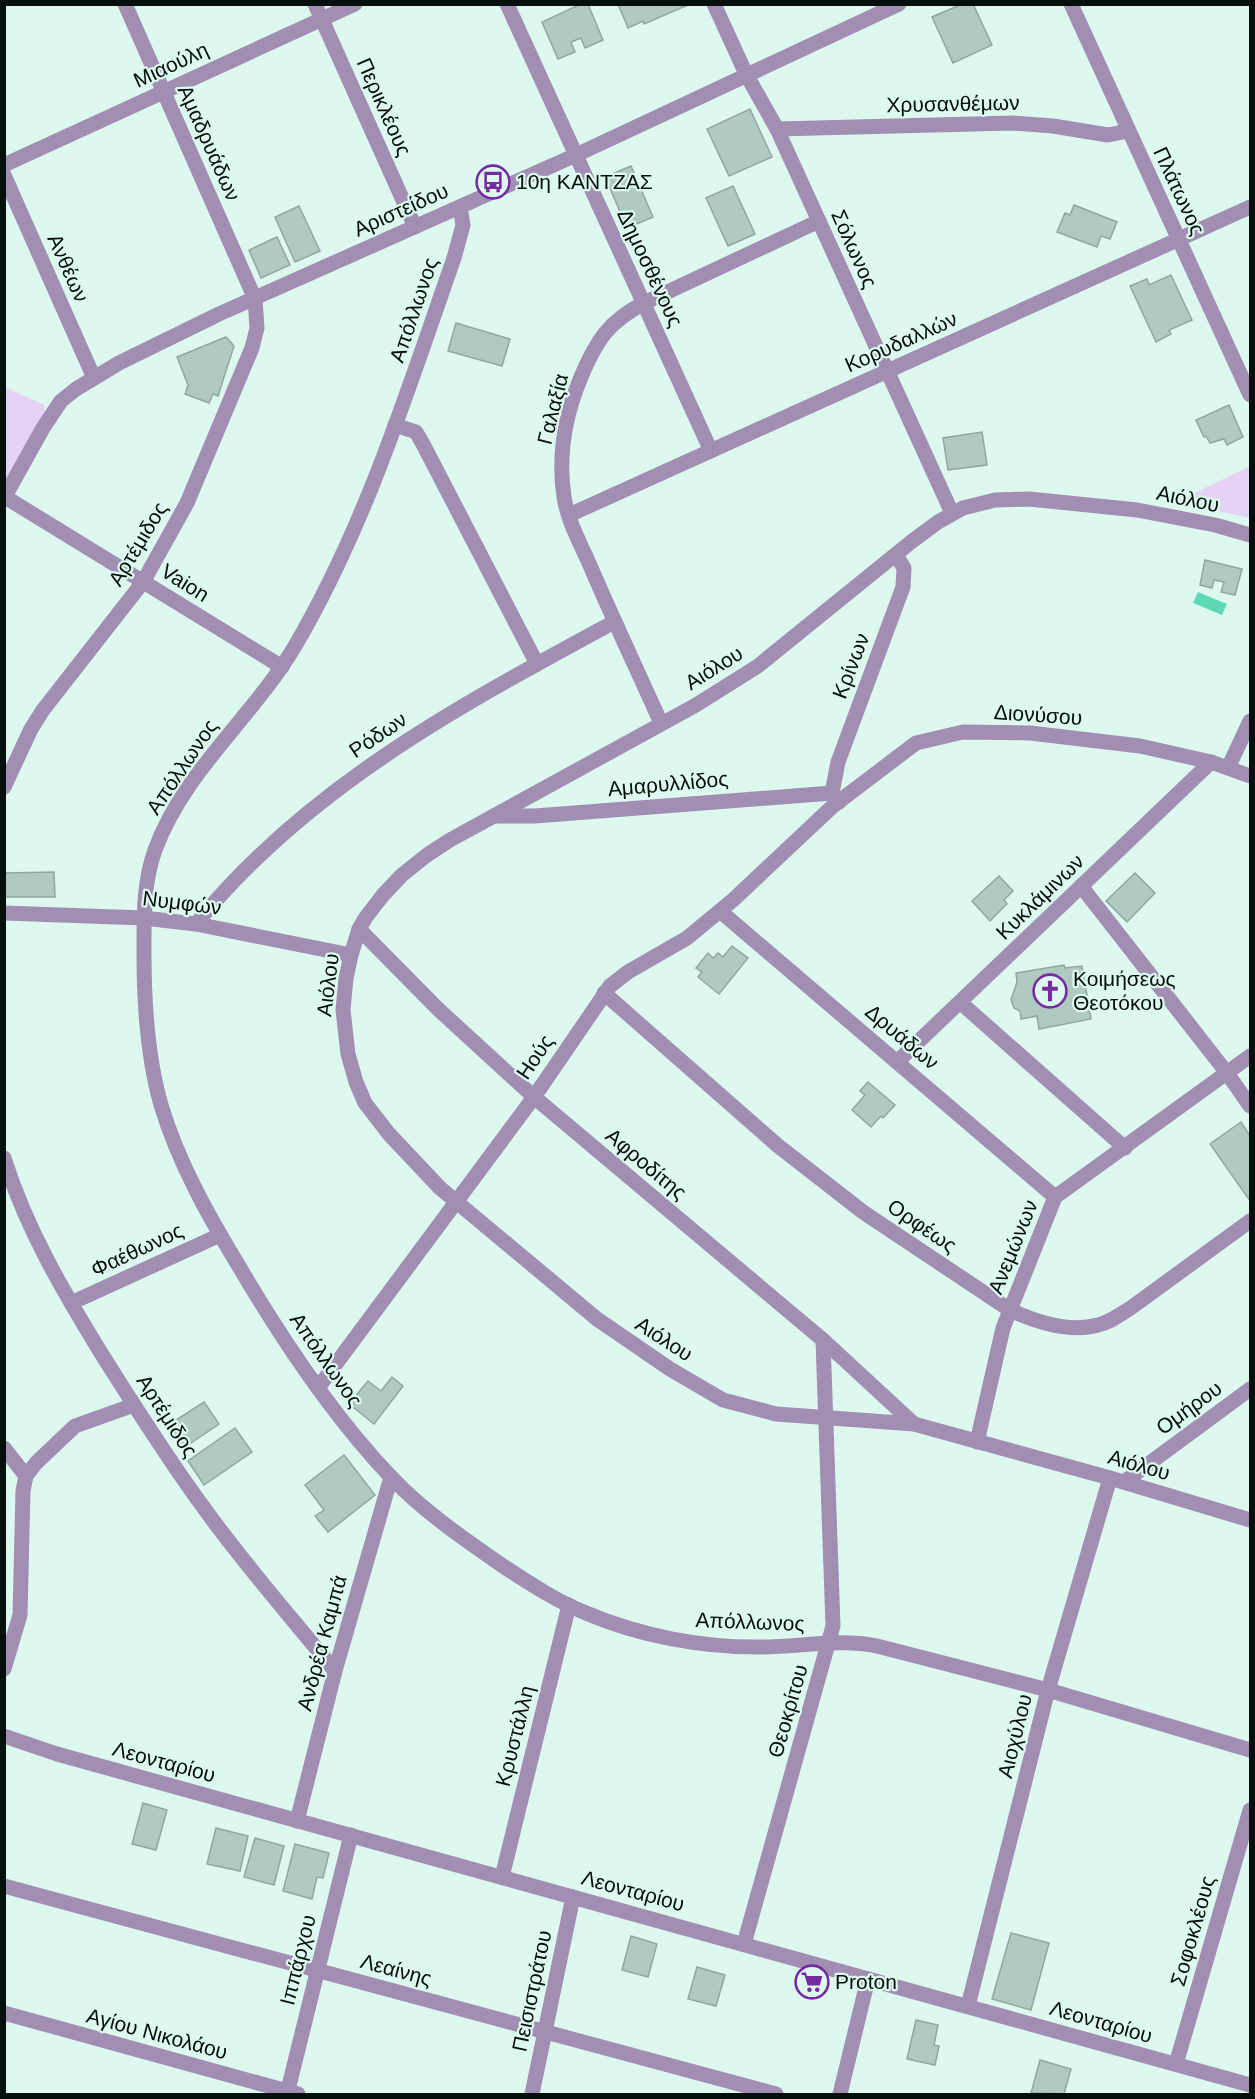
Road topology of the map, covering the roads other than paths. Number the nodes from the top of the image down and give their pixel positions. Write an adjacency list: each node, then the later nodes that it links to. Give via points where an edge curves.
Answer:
1 (125, 4): 10 (street, Αμαδρυάδων)
2 (315, 4): 8 (street, Περικλέους)
3 (355, 4): 8 (street, Μιαούλη)
4 (507, 4): 13 (street, Δημοσθένους)
5 (714, 4): 9 (street, Σόλωνος)
6 (899, 4): 9 (street, Αριστείδου)
7 (1071, 4): 12 (street, Πλάτωνος)
8 (322, 19): 10 (street, Μιαούλη); 19 (street, Περικλέους)
9 (746, 74): 11 (street, Σόλωνος); 13 (street, Αριστείδου)
10 (163, 91): 14 (street, Μιαούλη); 21 (street, Αμαδρυάδων)
11 (777, 129): 12 (street, Χρυσανθέμων, via 1012,123 1108,135); 18 (street, Σόλωνος)
12 (1128, 131): 20 (street, Πλάτωνος)
13 (576, 155): 16 (street, Αριστείδου); 22 (street, Δημοσθένους)
14 (4, 165)
15 (4, 175): 24 (street, Ανθέων)
16 (460, 207): 19 (street, Αριστείδου); 26 (street, Απόλλωνος, via 461,237)
17 (1251, 207): 20 (street, Κορυδαλλών)
18 (819, 221): 22 (street, Γαλαξία); 23 (street, Σόλωνος)
19 (415, 227): 21 (street, Αριστείδου)
20 (1179, 240): 23 (street, Κορυδαλλών); 25 (street, Πλάτωνος)
21 (255, 299): 24 (street, Αριστείδου, via 145,349); 33 (street, Αρτέμιδος, via 257,328 252,348 187,503)
22 (644, 303): 27 (street, Δημοσθένους); 30 (street, Γαλαξία, via 619,317 605,332 575,391 562,458)
23 (887, 371): 27 (street, Κορυδαλλών); 29 (street, Σόλωνος)
24 (93, 378): 28 (street, Αριστείδου, via 61,401)
25 (1251, 395)
26 (395, 425): 35 (street, via 416,432); 36 (street, Απόλλωνος, via 380,470 324,592)
27 (711, 451): 30 (street, Κορυδαλλών)
28 (5, 498): 33 (street, Vaion)
29 (952, 513): 31 (street, Αιόλου, via 978,503 1029,499 1137,510); 32 (street, Αιόλου)
30 (569, 515): 34 (street, Γαλαξία)
31 (1251, 536)
32 (896, 555): 38 (street, Αιόλου, via 758,666); 43 (street, Κρίνων, via 904,568 903,587 838,762)
33 (143, 582): 36 (street, Vaion); 42 (street, Αρτέμιδος, via 43,710)
34 (614, 622): 35 (street, Ρόδων); 38 (street, Γαλαξία)
35 (537, 664): 49 (street, Ρόδων, via 413,736 337,788 241,873)
36 (282, 667): 48 (street, Απόλλωνος, via 205,764 166,825 148,876)
37 (1251, 721): 40 (street)
38 (661, 723): 44 (street, Αιόλου)
39 (1211, 762): 40 (street, Διονύσου); 43 (street, Διονύσου, via 1129,744 1030,733 963,732 916,743); 45 (street, Κυκλάμινων)
40 (1228, 768): 41 (street, Διονύσου)
41 (1251, 776)
42 (4, 787)
43 (835, 797): 44 (street, Αμαρυλλίδος); 46 (street, Ηούς)
44 (496, 816): 50 (street, Αιόλου, via 412,866 383,895)
45 (1081, 886): 53 (street, Κυκλάμινων); 56 (street)
46 (720, 911): 52 (street, Ηούς, via 687,938 628,972); 55 (street, Δρυάδων)
47 (4, 913): 48 (street, Νυμφών)
48 (144, 918): 49 (street, Νυμφών); 64 (street, Απόλλωνος, via 149,1048 161,1105 184,1165)
49 (196, 924): 51 (street, Νυμφών)
50 (359, 929): 51 (street, Αιόλου); 57 (street, Αφροδίτης, via 438,1009)
51 (351, 955): 62 (street, Αιόλου, via 344,987 343,1020 359,1092 389,1134)
52 (603, 993): 57 (street, Ηούς); 66 (street, Ορφέως, via 777,1145 863,1212)
53 (961, 1003): 55 (street, Κυκλάμινων); 59 (street)
54 (1251, 1056): 56 (street, Ανεμώνων)
55 (898, 1061): 61 (street, Δρυάδων)
56 (1227, 1073): 58 (street); 59 (street, Ανεμώνων)
57 (534, 1097): 62 (street, Ηούς); 67 (street, Αφροδίτης)
58 (1251, 1106)
59 (1125, 1148): 61 (street, Ανεμώνων)
60 (4, 1158): 65 (street, Αρτέμιδος, via 34,1234)
61 (1055, 1197): 66 (street, Ανεμώνων)
62 (457, 1202): 68 (street, Ηούς); 71 (street, Αιόλου, via 597,1319 670,1369 723,1400 776,1414)
63 (1251, 1221): 66 (street, Ορφέως, via 1132,1307 1099,1325 1072,1328)
64 (220, 1235): 65 (street, Φαέθωνος); 68 (street, Απόλλωνος)
65 (71, 1304): 70 (street, Αρτέμιδος)
66 (1010, 1310): 73 (street, Ανεμώνων)
67 (823, 1340): 71 (street, Θεοκρίτου); 72 (street, Αφροδίτης)
68 (318, 1388): 76 (street, Απόλλωνος)
69 (1251, 1389): 77 (street, Ομήρου)
70 (134, 1405): 75 (street, via 75,1426); 82 (street, Αρτέμιδος, via 204,1509)
71 (826, 1418): 72 (street, Αιόλου); 80 (street, Θεοκρίτου, via 833,1609)
72 (914, 1424): 73 (street, Αιόλου)
73 (977, 1442): 77 (street, Αιόλου)
74 (4, 1448): 75 (street)
75 (26, 1476): 81 (street, via 20,1615)
76 (391, 1477): 79 (street, Απόλλωνος, via 465,1539); 82 (street, Ανδρέα Καμπά)
77 (1117, 1480): 78 (street, Αιόλου); 83 (street, Αιοχύλου)
78 (1251, 1520)
79 (569, 1605): 80 (street, Απόλλωνος, via 599,1619 690,1642 759,1647); 89 (street, Κρυστάλλη)
80 (829, 1643): 83 (street, Απόλλωνος, via 877,1646); 92 (street, Θεοκρίτου)
81 (4, 1669)
82 (335, 1671): 87 (street, Ανδρέα Καμπά)
83 (1048, 1690): 85 (street, Απόλλωνος); 95 (street, Αιοχύλου)
84 (4, 1736): 87 (street, Λεονταρίου)
85 (1251, 1750)
86 (1251, 1810): 98 (street, Σοφοκλέους)
87 (297, 1821): 88 (street, Λεονταρίου)
88 (351, 1836): 89 (street, Λεονταρίου); 93 (street, Ιππάρχου)
89 (502, 1877): 91 (street, Λεονταρίου)
90 (4, 1886): 93 (street, Λεαίνης)
91 (573, 1897): 92 (street, Λεονταρίου); 97 (street, Πεισιστράτου)
92 (744, 1944): 94 (street, Λεονταρίου)
93 (317, 1970): 97 (street, Λεαίνης); 100 (street, Ιππάρχου)
94 (868, 1980): 95 (street, Λεονταρίου); 103 (street)
95 (968, 2006): 98 (street, Λεονταρίου)
96 (4, 2013): 100 (street, Αγίου Νικολάου)
97 (545, 2032): 101 (street, Πεισιστράτου); 102 (street, Λεαίνης)
98 (1176, 2064): 99 (street, Λεονταρίου)
99 (1251, 2085)
100 (291, 2094)
101 (532, 2094)
102 (776, 2094)
103 (840, 2094)

